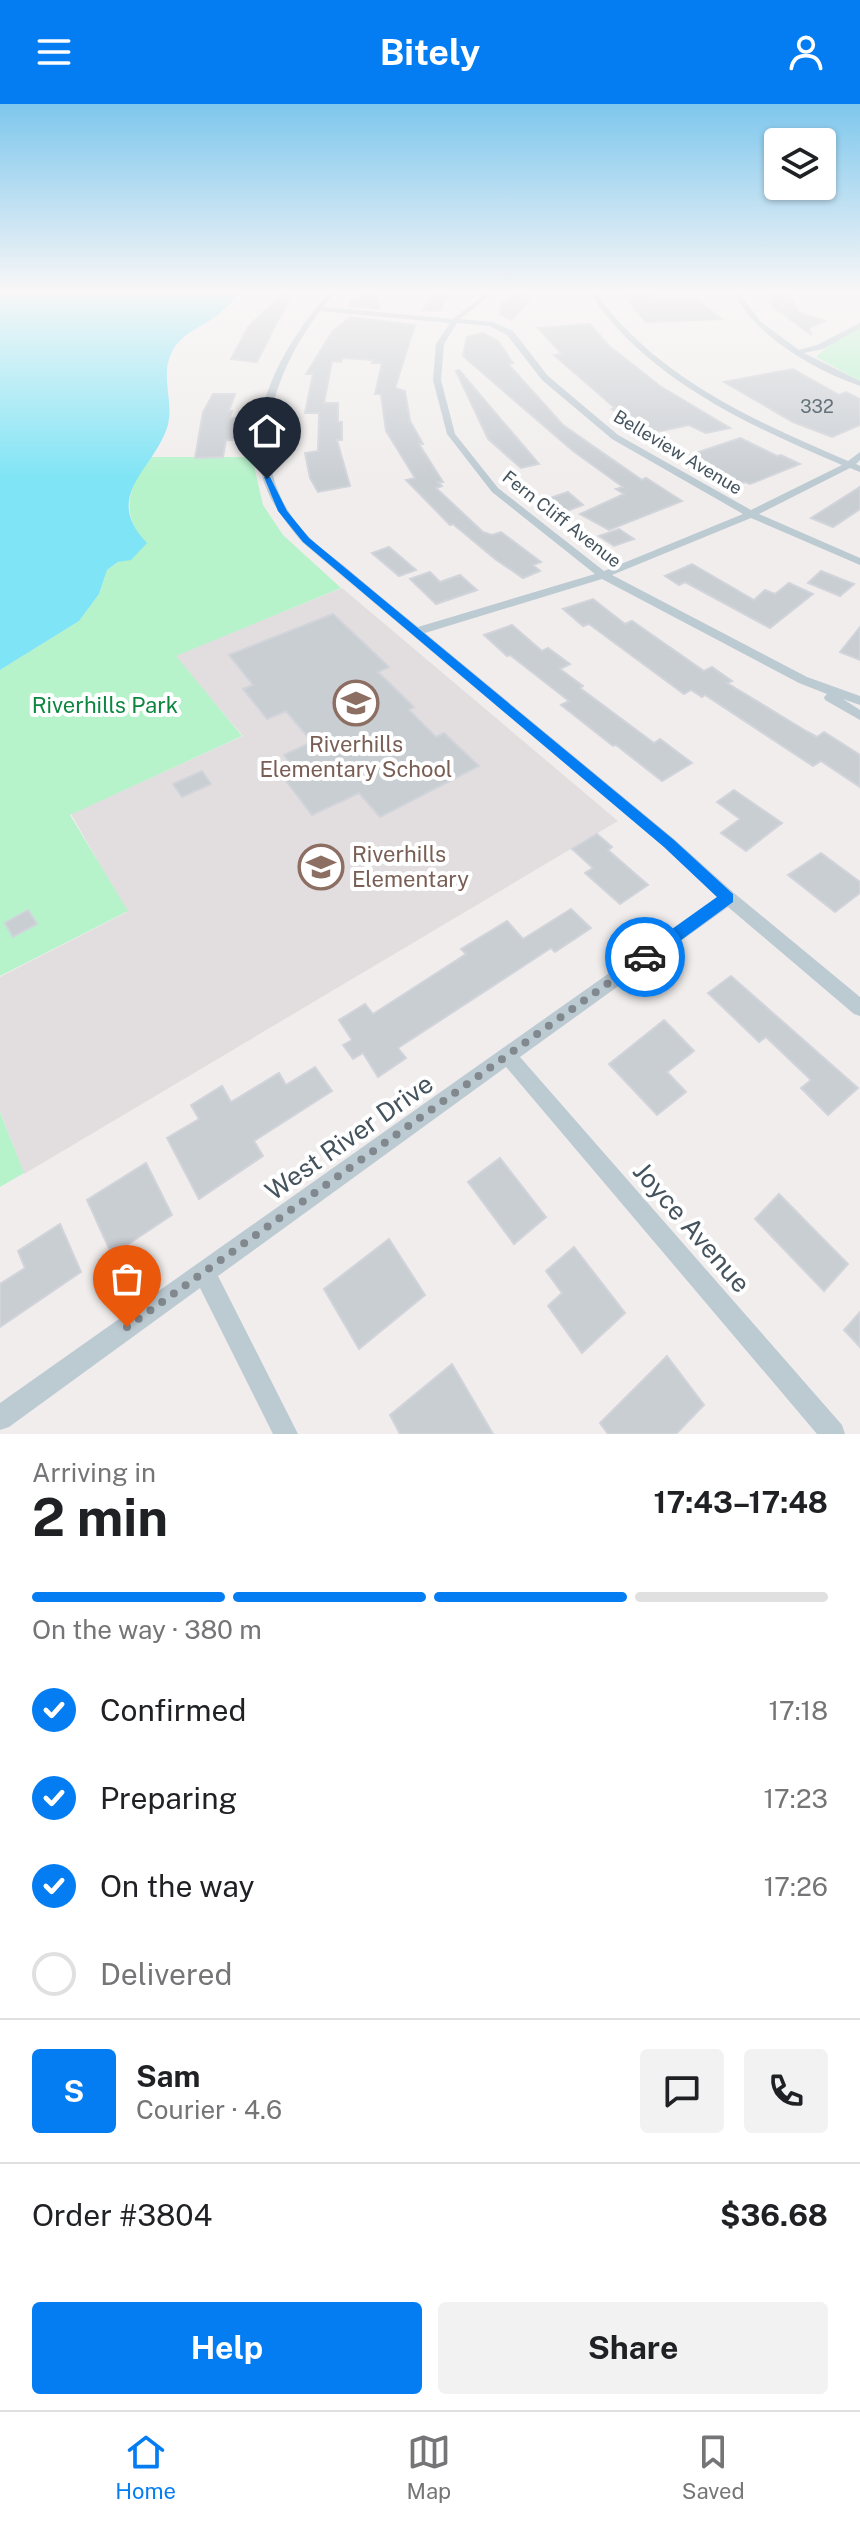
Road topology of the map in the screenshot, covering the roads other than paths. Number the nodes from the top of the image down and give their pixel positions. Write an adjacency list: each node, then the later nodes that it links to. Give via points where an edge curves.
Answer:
1 (288, 355): 12 (street, via 273,389 262,444 267,479 282,511 306,540)
2 (439, 355): 11 (street, Fern Cliff Avenue, via 437,380 451,434 495,490)
3 (527, 355): 9 (street, Belleview Avenue, via 545,378 615,437)
4 (650, 355): 8 (street, via 743,416)
5 (806, 355): 6 (street)
6 (860, 384)
7 (860, 455): 8 (street)
8 (855, 467): 9 (street)
9 (751, 514): 10 (street, Belleview Avenue); 11 (street)
10 (860, 562)
11 (603, 575): 12 (street); 13 (street, Fern Cliff Avenue)
12 (415, 632): 16 (street)
13 (803, 680): 14 (street, Fern Cliff Avenue); 15 (street)
14 (860, 701)
15 (860, 716)
16 (728, 898): 17 (street); 18 (street, West River Drive)
17 (860, 1008)
18 (508, 1056): 19 (street, West River Drive); 22 (street, Joyce Avenue)
19 (204, 1272): 20 (street, West River Drive); 21 (street)
20 (0, 1418)
21 (286, 1434)
22 (833, 1434)

